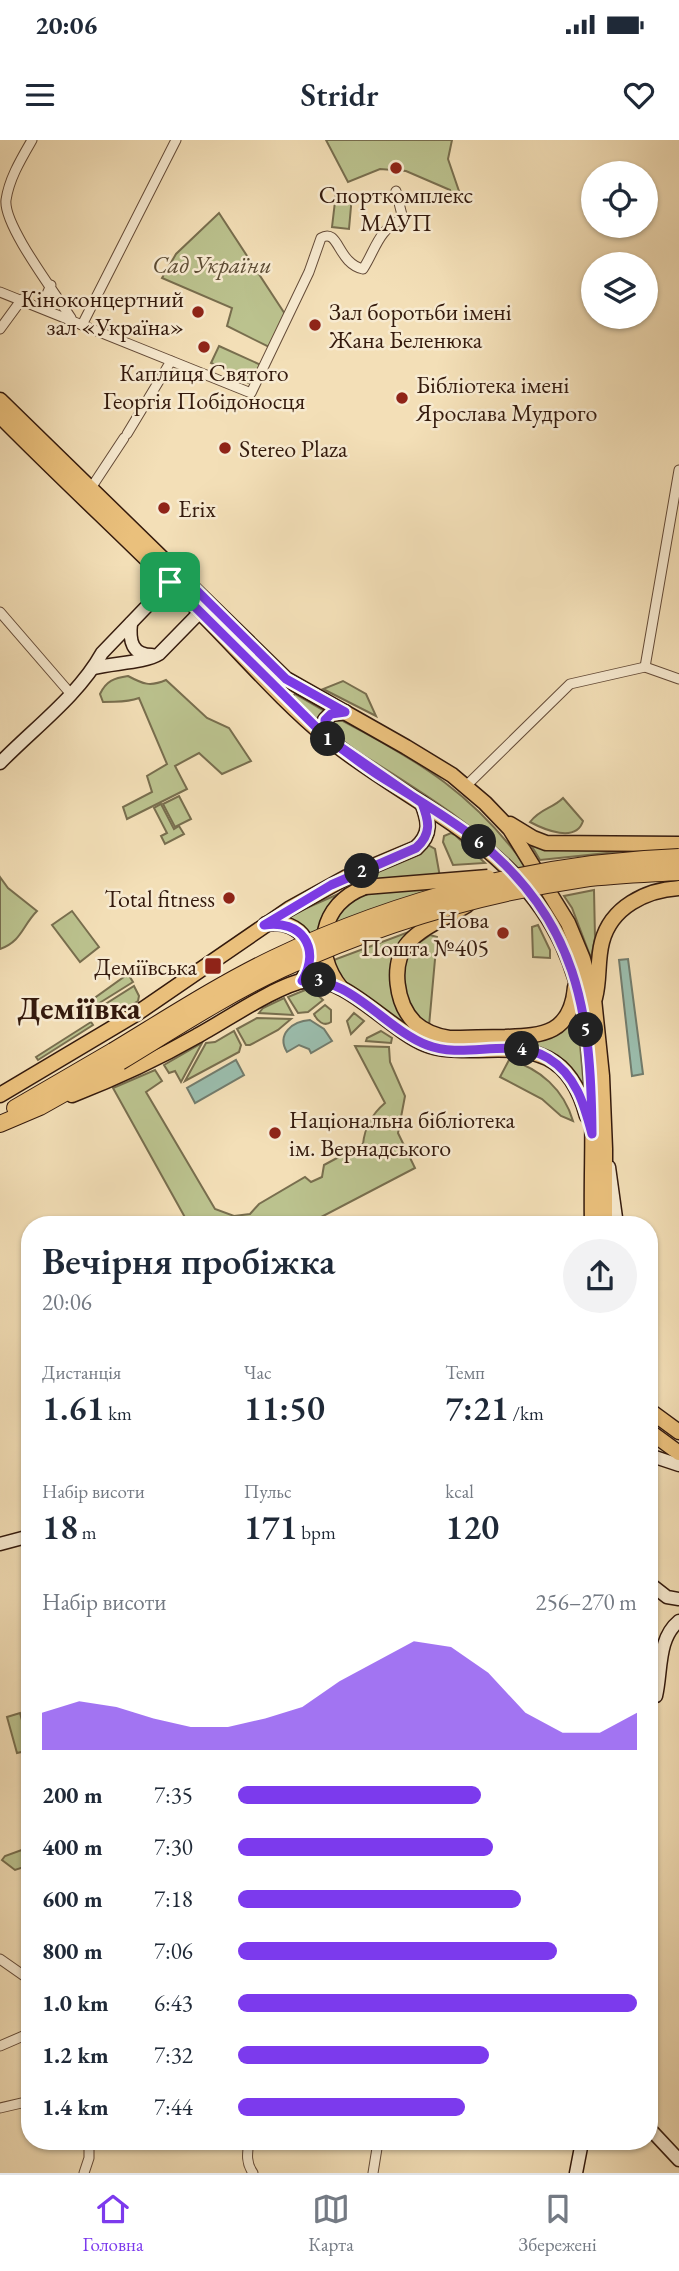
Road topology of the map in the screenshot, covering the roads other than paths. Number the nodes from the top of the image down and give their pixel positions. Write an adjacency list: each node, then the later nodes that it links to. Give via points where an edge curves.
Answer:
1 (32, 140): 4 (street, via 11,182 7,214)
2 (176, 140): 9 (street)
3 (396, 191): 11 (street, via 403,219 390,224 381,235 363,269 346,261 331,235 321,238 251,393)
4 (51, 285): 7 (street); 8 (street)
5 (0, 292): 6 (street)
6 (22, 299): 7 (street); 10 (street)
7 (41, 307): 8 (street)
8 (72, 320): 9 (street)
9 (82, 325): 11 (street)
10 (0, 328)
11 (171, 361): 15 (street)
12 (0, 400): 15 (main road)
13 (0, 416): 16 (main road)
14 (679, 470): 21 (street)
15 (91, 488): 16 (main road)
16 (175, 578): 17 (main road); 19 (street)
17 (205, 608): 20 (street); 25 (main road, via 286,679); 26 (main road)
18 (0, 612): 24 (street)
19 (131, 623): 20 (street, via 133,647 139,653); 22 (street)
20 (159, 654): 22 (street)
21 (645, 667): 23 (street); 28 (street, via 570,684)
22 (94, 668): 24 (street)
23 (679, 679)
24 (70, 693): 27 (street)
25 (345, 712): 26 (main road, via 325,720); 28 (main road)
26 (326, 737): 29 (main road)
27 (0, 763)
28 (466, 786): 30 (main road)
29 (422, 803): 35 (main road, via 429,824 424,841); 40 (main road, via 469,834 512,872 554,927)
30 (500, 818): 31 (main road, via 546,843); 43 (main road, via 568,923)
31 (679, 844)
32 (679, 857): 34 (highway, bridge)
33 (679, 872): 38 (highway, bridge, via 582,880)
34 (524, 874): 36 (main road, bridge); 44 (highway, bridge, via 403,907 275,958 212,991)
35 (331, 885): 36 (main road); 39 (main road)
36 (365, 887): 42 (main road, via 344,897 324,932 327,968)
37 (679, 888): 43 (main road, via 646,895 612,921 602,943)
38 (471, 902): 40 (main road, bridge, via 428,927 401,952 397,980 401,999 416,1024 449,1038 540,1035 559,1025 571,1006); 44 (highway, bridge, via 405,921 282,970)
39 (264, 925): 41 (main road, via 278,922 306,939 310,962); 46 (main road, via 136,1014)
40 (575, 977): 51 (main road, via 589,1046)
41 (302, 981): 42 (main road, via 326,981); 48 (main road, via 136,1069)
42 (342, 989): 51 (main road, via 436,1048 522,1049 549,1058 577,1089)
43 (594, 999): 52 (main road)
44 (116, 1056): 45 (highway); 48 (highway)
45 (46, 1091): 47 (main road); 49 (highway)
46 (0, 1095)
47 (0, 1104)
48 (40, 1107): 50 (highway)
49 (0, 1117)
50 (0, 1124)
51 (592, 1134): 53 (main road)
52 (605, 1149): 54 (main road); 55 (street)
53 (592, 1216)
54 (605, 1216)
55 (616, 1216)
56 (658, 1417): 57 (main road)
57 (679, 1432)
58 (658, 1438): 59 (main road)
59 (679, 1453)
60 (658, 1458): 61 (street)
61 (679, 1465)
62 (21, 1538): 63 (street)
63 (0, 1544)
64 (658, 1590): 65 (street)
65 (679, 1600)
66 (679, 1621): 67 (street, via 663,1644)
67 (658, 1690)
68 (0, 1959): 69 (street)
69 (21, 1974)
70 (21, 2037): 71 (street)
71 (0, 2046)
72 (21, 2103): 73 (street)
73 (0, 2108)
74 (658, 2138): 79 (street)
75 (89, 2150): 80 (street)
76 (248, 2150): 81 (street)
77 (377, 2150): 82 (street)
78 (580, 2150): 83 (street)
79 (679, 2160)
80 (86, 2172)
81 (253, 2173)
82 (373, 2173)
83 (576, 2173)

